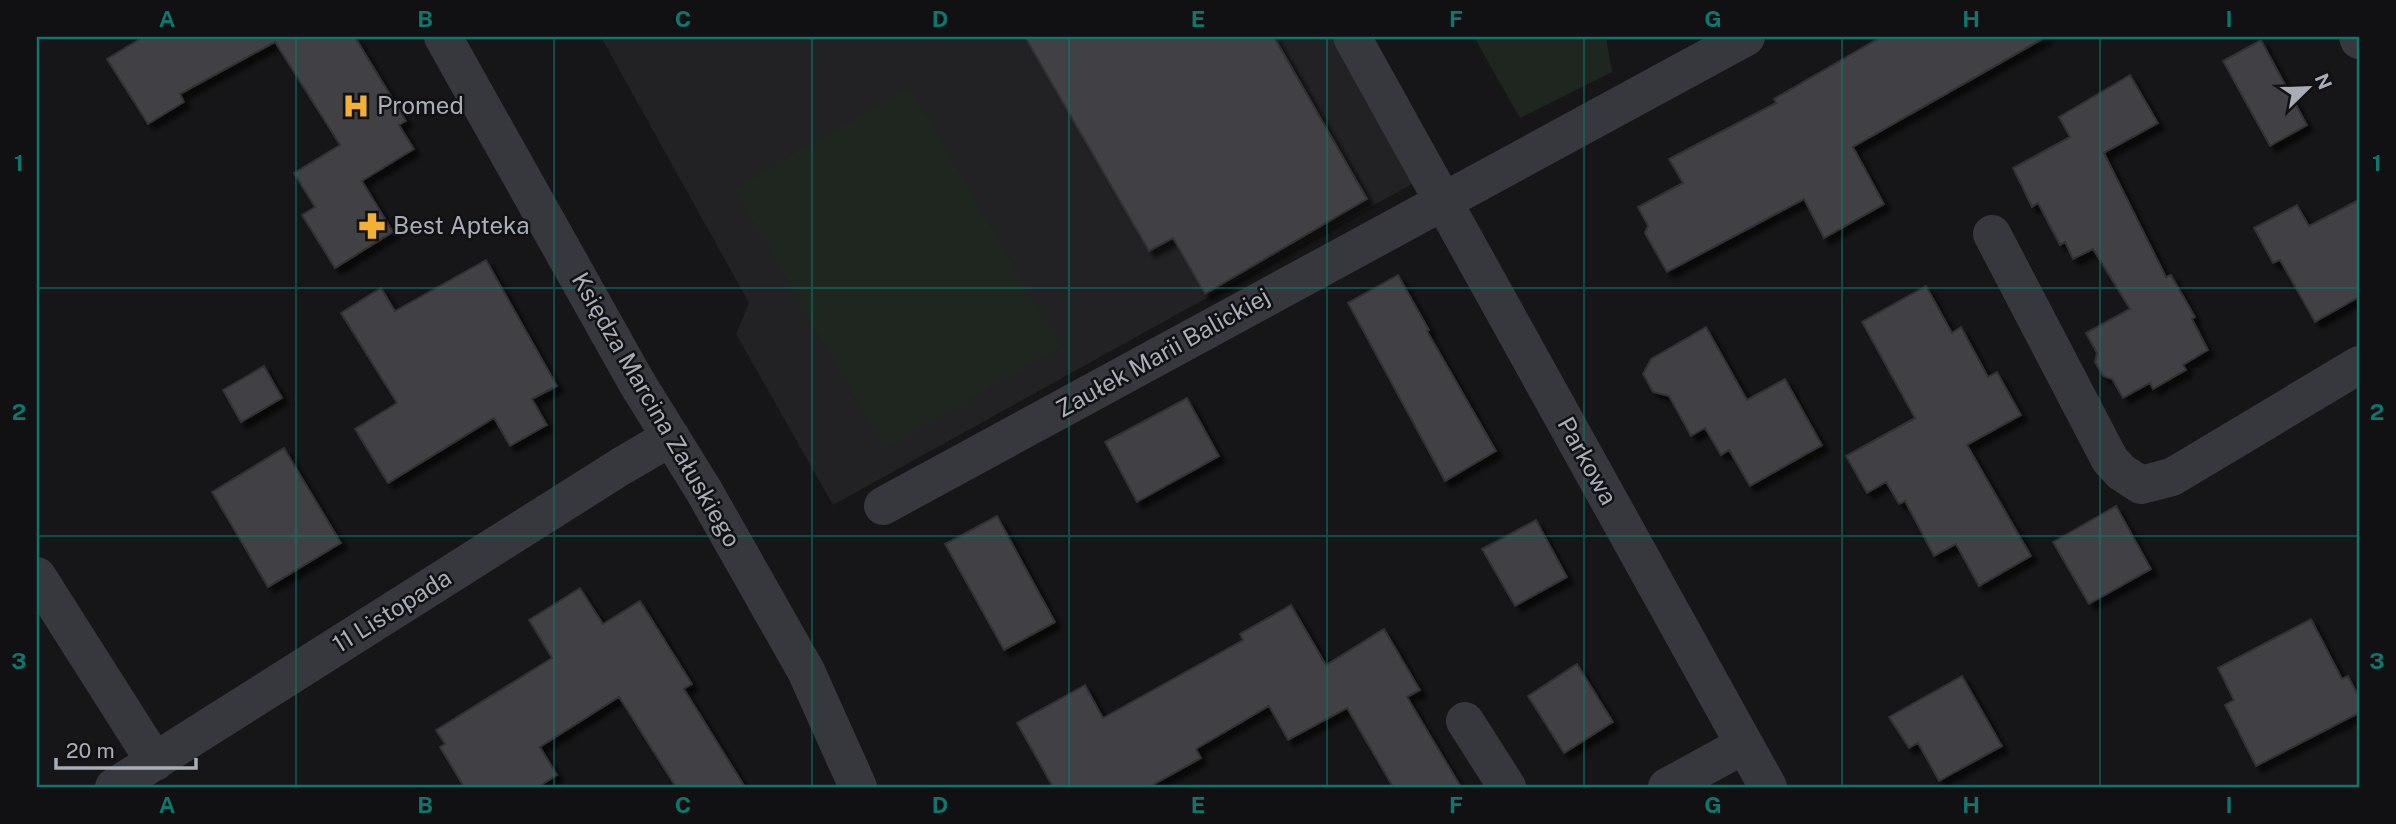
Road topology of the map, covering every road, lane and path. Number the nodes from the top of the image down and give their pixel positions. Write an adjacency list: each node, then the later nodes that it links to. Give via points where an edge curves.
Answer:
1 (443, 37): 7 (street, Księdza Marcina Załuskiego)
2 (1352, 37): 4 (street, Parkowa)
3 (1746, 37): 4 (street, Zaułek Marii Balickiej)
4 (1443, 200): 8 (street, Zaułek Marii Balickiej); 11 (street, Parkowa)
5 (1992, 234): 6 (street, via 2109,460 2141,485 2172,477)
6 (2359, 365)
7 (671, 437): 12 (street, 11 Listopada); 14 (street, Księdza Marcina Załuskiego, via 806,671)
8 (883, 506)
9 (37, 576): 12 (street)
10 (1465, 721): 15 (street)
11 (1745, 745): 16 (street); 17 (street, Parkowa)
12 (155, 762): 13 (street, 11 Listopada)
13 (114, 787)
14 (858, 787)
15 (1507, 787)
16 (1667, 787)
17 (1768, 787)

